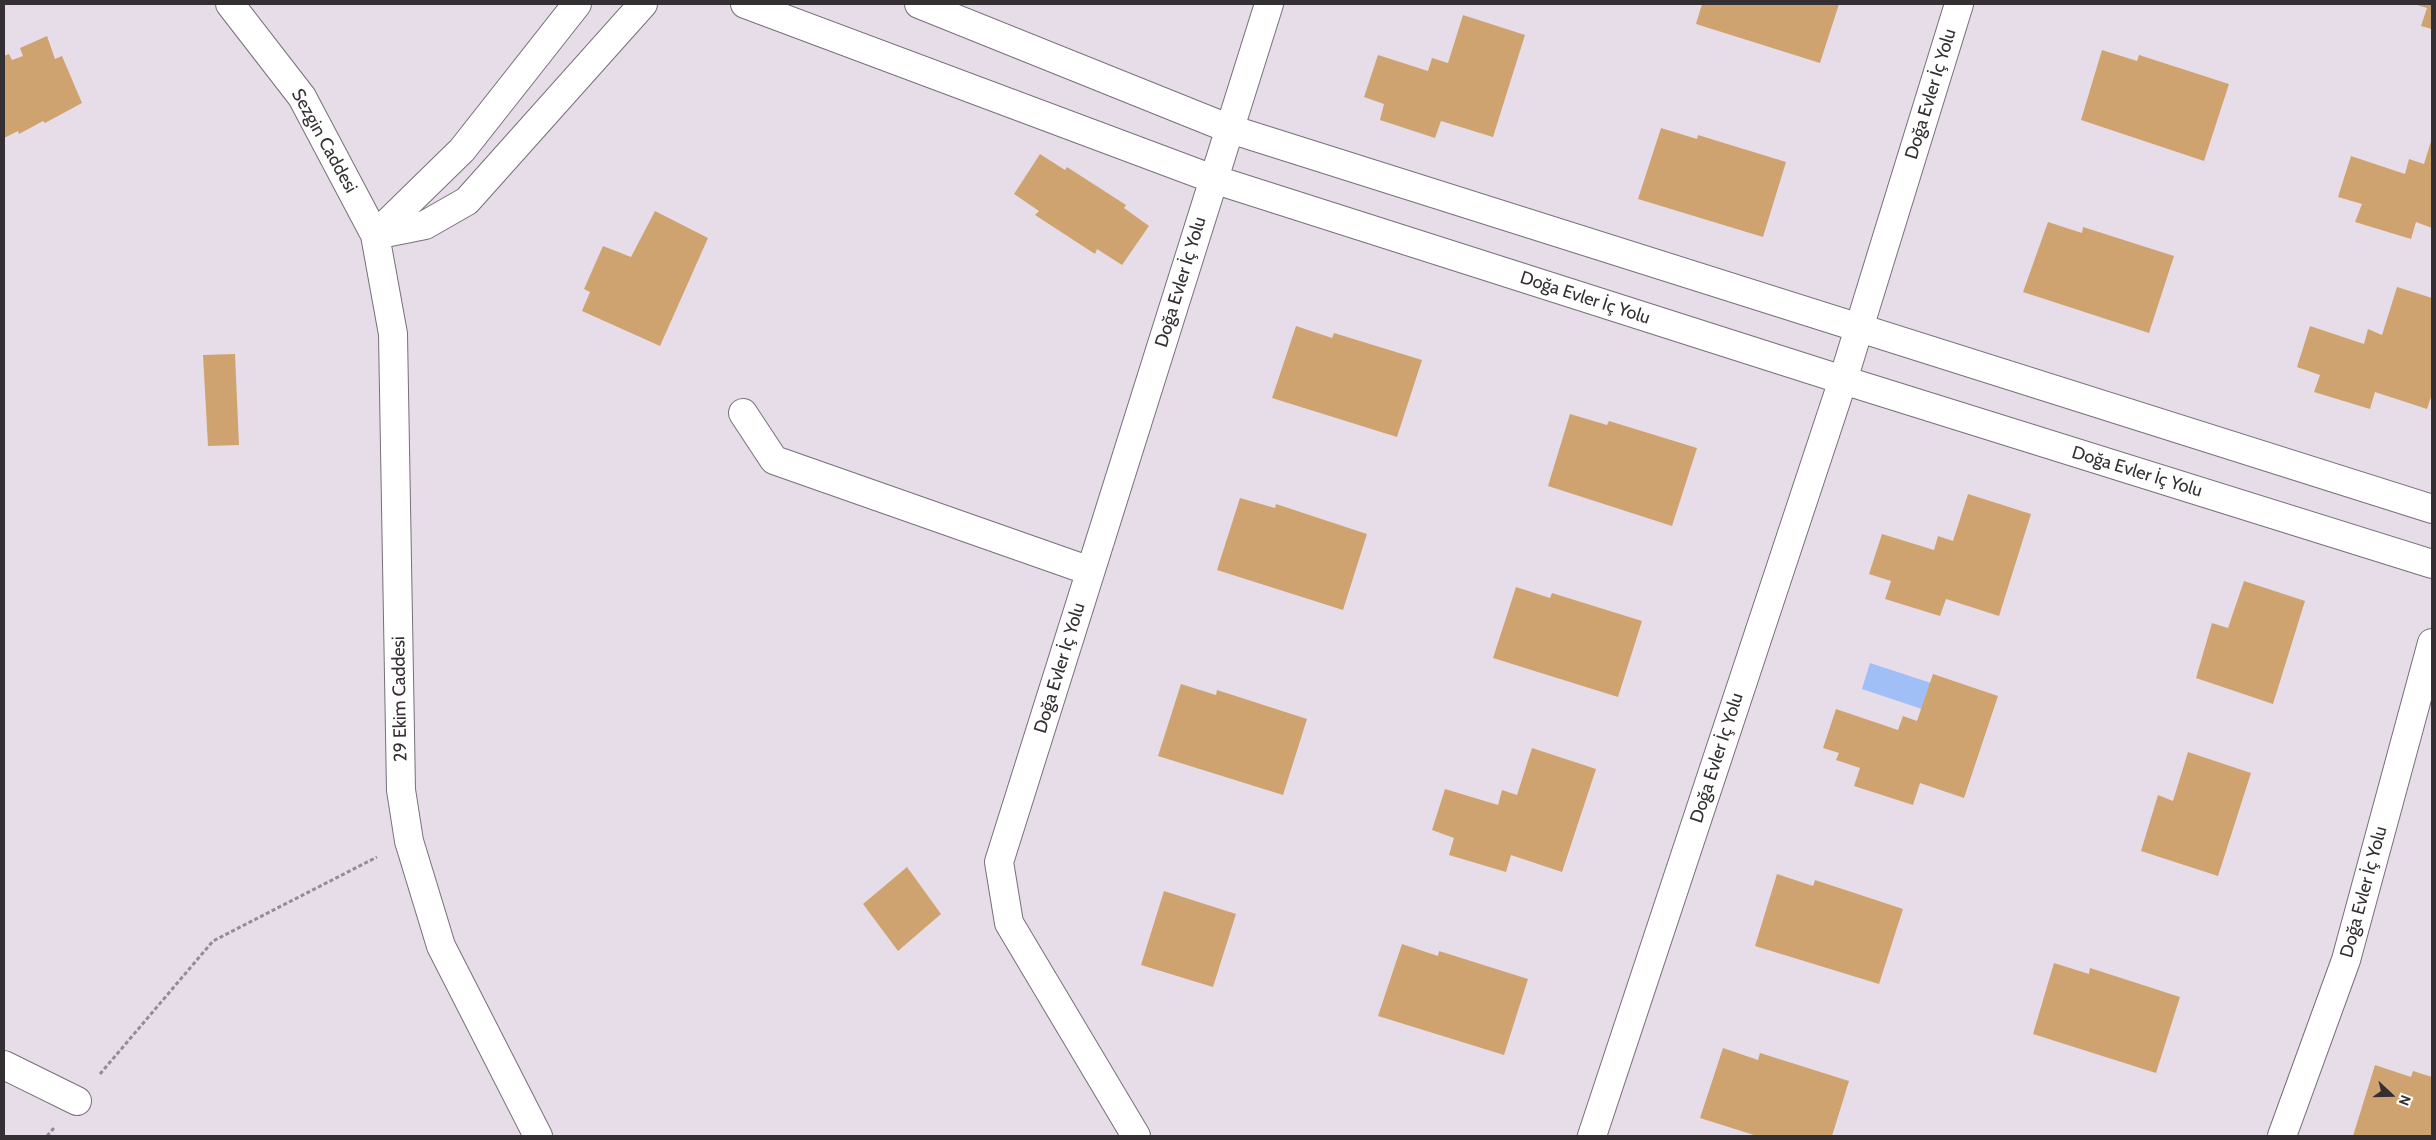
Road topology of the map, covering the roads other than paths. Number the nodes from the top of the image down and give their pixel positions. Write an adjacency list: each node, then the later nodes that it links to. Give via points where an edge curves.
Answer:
1 (230, 4): 10 (street, Sezgin Caddesi, via 302,97)
2 (577, 4): 10 (street, via 462,150)
3 (643, 4): 10 (street, via 467,201 425,225)
4 (746, 4): 9 (street, Doğa Evler İç Yolu)
5 (919, 4): 8 (street)
6 (1269, 4): 8 (street, Doğa Evler İç Yolu)
7 (1959, 4): 11 (street, Doğa Evler İç Yolu)
8 (1230, 129): 9 (street, Doğa Evler İç Yolu); 11 (street)
9 (1213, 179): 12 (street, Doğa Evler İç Yolu); 16 (street, Doğa Evler İç Yolu)
10 (375, 235): 20 (street, 29 Ekim Caddesi, via 393,334 402,790 409,841 441,946)
11 (1858, 328): 12 (street, Doğa Evler İç Yolu); 14 (street)
12 (1843, 380): 15 (street, Doğa Evler İç Yolu); 22 (street, Doğa Evler İç Yolu)
13 (744, 413): 16 (street, via 774,460)
14 (2432, 509)
15 (2432, 564)
16 (1090, 571): 21 (street, Doğa Evler İç Yolu, via 999,862 1009,922)
17 (2432, 643): 23 (street, Doğa Evler İç Yolu, via 2346,960)
18 (4, 1064): 19 (street)
19 (77, 1101)
20 (538, 1136)
21 (1136, 1136)
22 (1592, 1136)
23 (2282, 1136)

